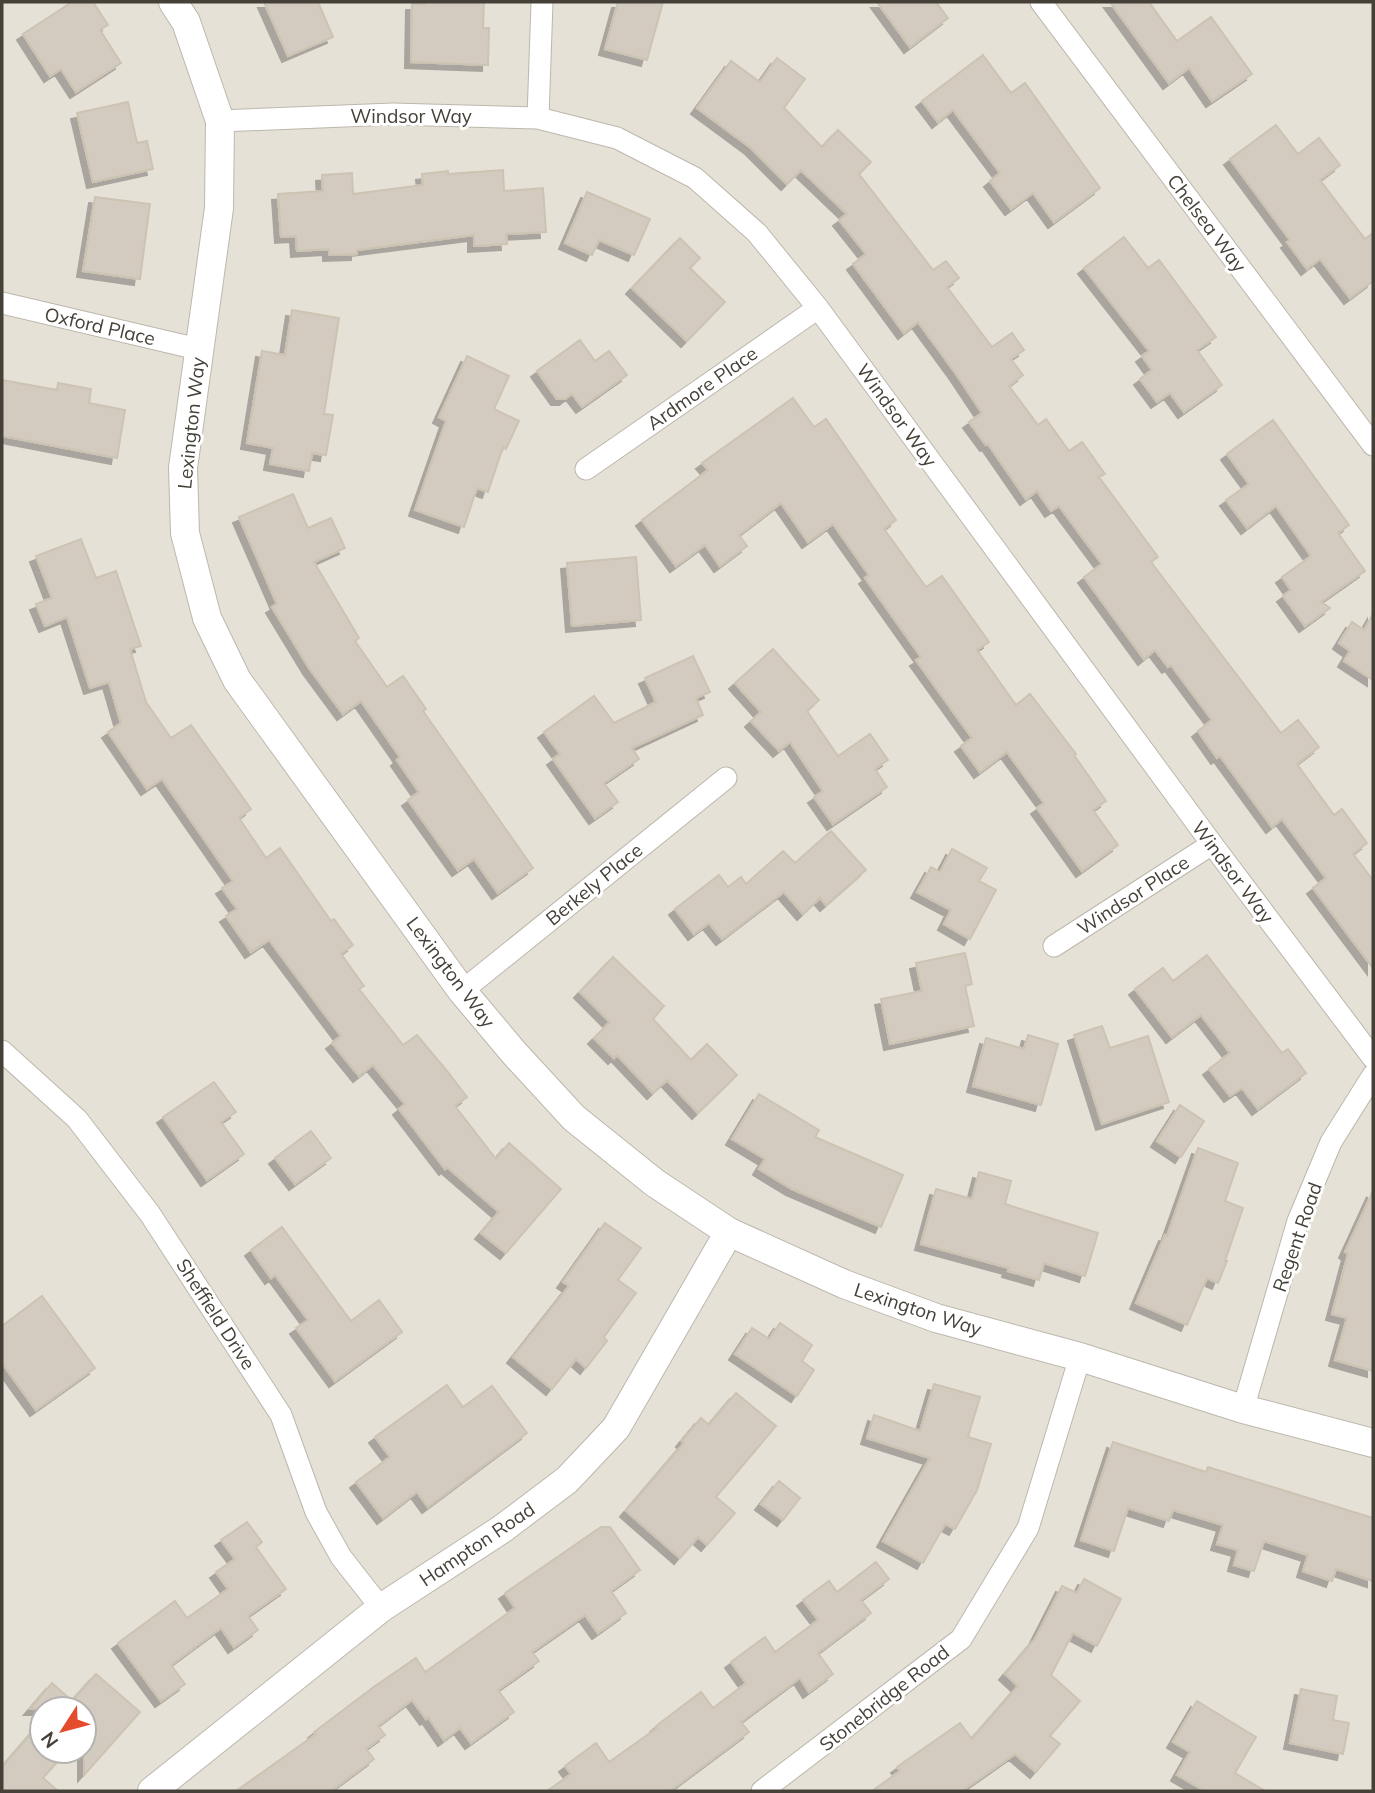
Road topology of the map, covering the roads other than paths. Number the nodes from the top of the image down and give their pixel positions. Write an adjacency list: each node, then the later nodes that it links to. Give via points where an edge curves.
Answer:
1 (173, 2): 5 (street, Lexington Way, via 186,22)
2 (542, 2): 4 (street)
3 (1041, 2): 9 (street, Chelsea Way)
4 (538, 118): 5 (street, Windsor Way, via 393,114); 7 (street, Windsor Way, via 617,138 695,178 757,233)
5 (220, 121): 8 (street, Lexington Way, via 219,208)
6 (2, 303): 8 (street, Oxford Place)
7 (818, 308): 10 (street, Ardmore Place); 12 (street, Windsor Way)
8 (198, 349): 14 (street, Lexington Way, via 183,468 185,533 207,618 237,680)
9 (1373, 445)
10 (586, 468)
11 (726, 778): 14 (street, Berkely Place)
12 (1212, 844): 13 (street, Windsor Place); 16 (street, Windsor Way)
13 (1054, 946)
14 (462, 990): 18 (street, Lexington Way, via 574,1118 655,1183)
15 (2, 1051): 22 (street, Sheffield Drive, via 77,1119 150,1214 281,1415 316,1512 341,1557)
16 (1373, 1058)
17 (1373, 1075): 20 (street, Regent Road, via 1331,1142 1298,1221)
18 (729, 1232): 19 (street, Lexington Way, via 844,1284 936,1318); 22 (street, Hampton Road, via 616,1428 556,1489)
19 (1080, 1357): 20 (street, Lexington Way); 24 (street, Stonebridge Road, via 1028,1528 961,1639)
20 (1242, 1409): 21 (street, Lexington Way)
21 (1373, 1443)
22 (381, 1608): 23 (street, Hampton Road)
23 (152, 1791)
24 (762, 1791)

